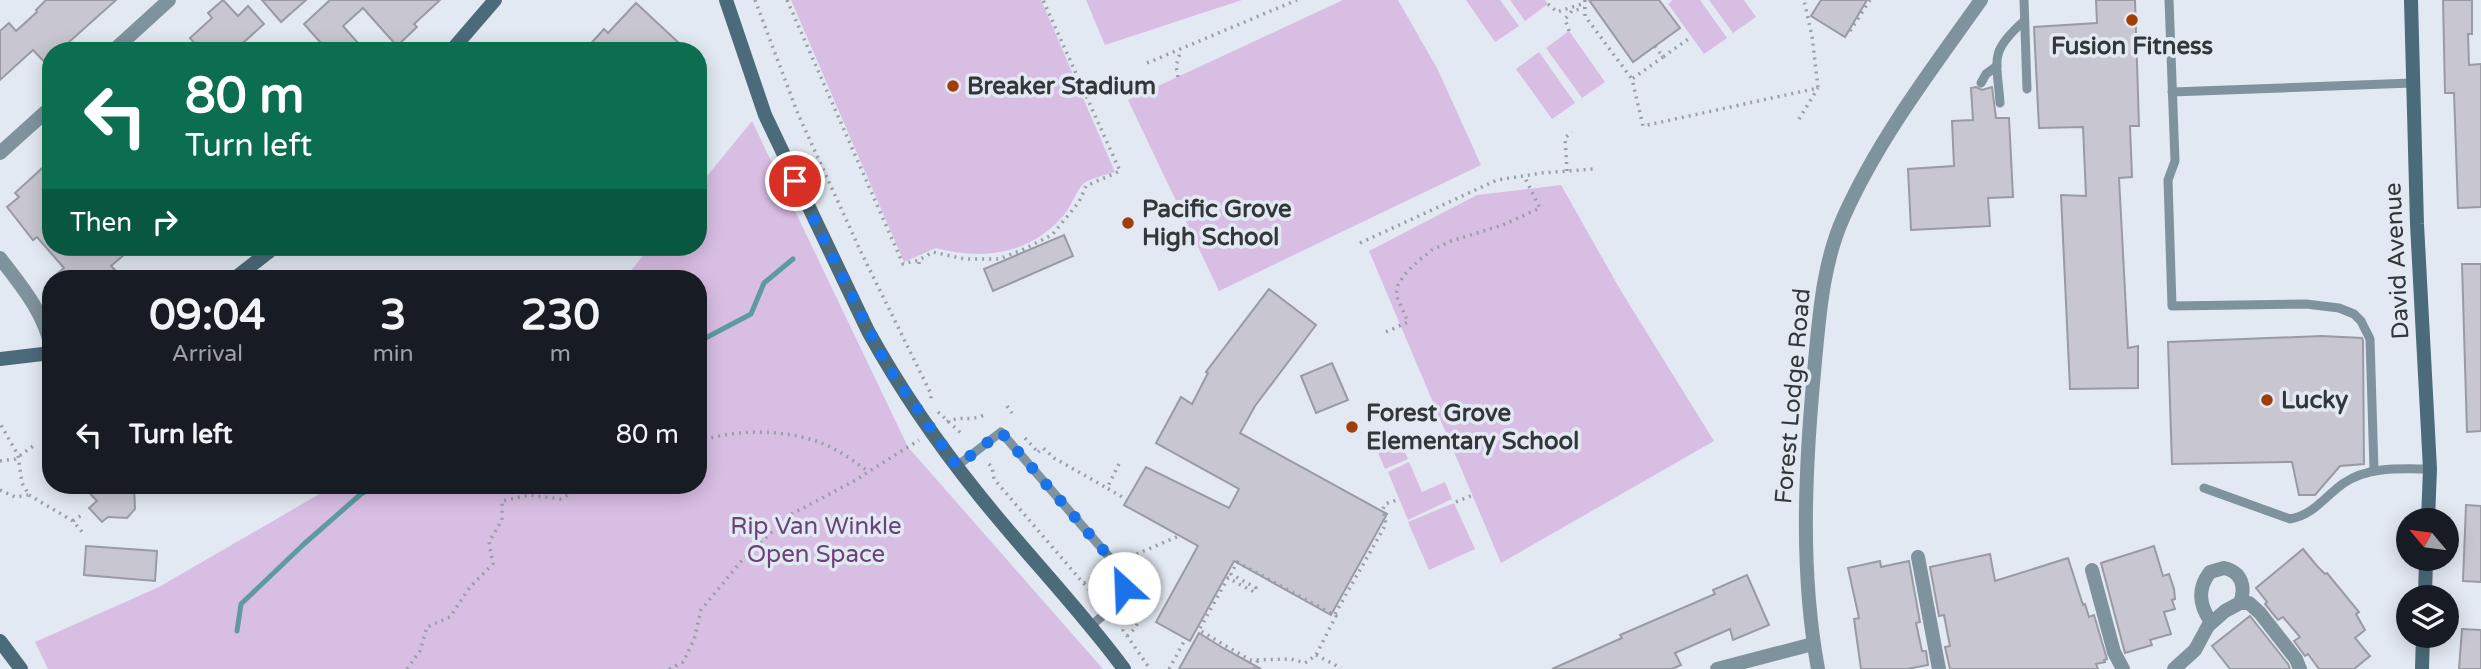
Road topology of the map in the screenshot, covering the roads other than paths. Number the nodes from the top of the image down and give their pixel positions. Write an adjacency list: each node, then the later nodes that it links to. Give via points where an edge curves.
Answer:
1 (169, 0): 9 (street)
2 (495, 0): 10 (street)
3 (726, 0): 25 (street, via 765,115 868,331)
4 (1981, 0): 36 (street, Forest Lodge Road, via 1892,127 1835,239 1819,309 1807,464 1808,593)
5 (2024, 0): 8 (lane)
6 (2169, 0): 15 (lane)
7 (2411, 0): 13 (street, David Avenue)
8 (2024, 21): 11 (lane, via 1999,47); 14 (lane)
9 (123, 42)
10 (459, 42)
11 (1997, 66): 12 (lane); 16 (lane)
12 (1981, 83)
13 (2412, 83): 15 (lane); 26 (street, David Avenue)
14 (2027, 89)
15 (2172, 92): 27 (lane, via 2175,161 2168,180 2172,306 2306,304 2347,309 2361,321 2370,339)
16 (2000, 103)
17 (42, 115): 18 (street)
18 (0, 153)
19 (263, 256): 21 (street)
20 (0, 258): 22 (street)
21 (245, 270)
22 (42, 321)
23 (42, 352): 24 (street)
24 (0, 359)
25 (957, 466): 34 (street); 34 (lane, via 1001,432 1117,566 1124,588 1120,599)
26 (2430, 469): 27 (lane); 29 (street, David Avenue)
27 (2375, 470): 28 (lane, via 2347,481 2321,504 2291,519)
28 (2204, 488)
29 (2428, 508)
30 (1918, 557): 42 (street)
31 (2092, 570): 43 (street, via 2114,652)
32 (2240, 603): 33 (street); 33 (street, via 2243,583 2236,573 2224,568 2210,572 2201,600); 45 (street, via 2249,603 2260,613)
33 (2211, 622): 44 (street, via 2195,650)
34 (1091, 625): 39 (street)
35 (0, 641): 38 (street)
36 (1814, 644): 40 (street); 41 (street, Forest Lodge Road)
37 (2423, 648): 46 (street)
38 (21, 669)
39 (1124, 669)
40 (1717, 669)
41 (1818, 669)
42 (1939, 669)
43 (2123, 669)
44 (2174, 669)
45 (2300, 669)
46 (2422, 669)

